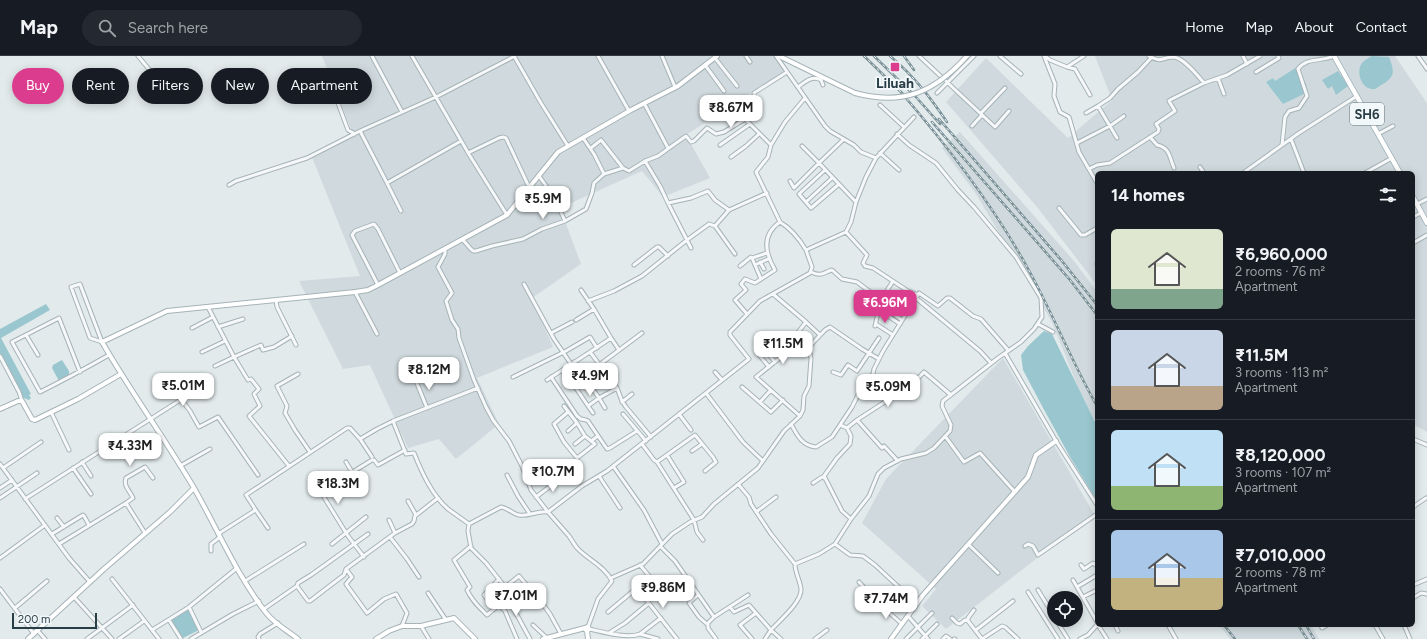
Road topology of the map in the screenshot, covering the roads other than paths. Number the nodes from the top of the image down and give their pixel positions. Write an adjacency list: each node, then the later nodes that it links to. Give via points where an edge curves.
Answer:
1 (138, 56): 27 (street)
2 (372, 56): 53 (street)
3 (412, 56): 44 (street)
4 (515, 56): 44 (street); 79 (street)
5 (598, 56): 51 (street)
6 (662, 56): 37 (street)
7 (746, 56): 23 (street)
8 (778, 56): 10 (street, bridge, via 855,92 880,98 918,93 935,85 946,78); 29 (street)
9 (919, 56): 33 (street)
10 (967, 56)
11 (974, 56): 33 (street)
12 (1000, 56): 31 (street)
13 (1044, 56): 26 (street); 75 (street, via 1055,84 1054,96 1060,112 1069,117)
14 (1084, 56): 26 (street)
15 (1243, 56): 24 (street)
16 (1260, 56): 24 (street)
17 (1278, 56): 30 (street, via 1275,61)
18 (1334, 56): 45 (main road, SH6); 78 (street, via 1326,60 1309,60 1298,69 1307,96 1299,108 1289,111 1285,117)
19 (1418, 56): 28 (street)
20 (716, 57): 25 (street); 36 (street)
21 (1150, 57): 22 (street, via 1157,60); 50 (street, via 1138,72)
22 (1175, 57): 34 (street, via 1181,59)
23 (750, 62)
24 (1247, 64): 32 (street)
25 (705, 65): 37 (street); 40 (street)
26 (1067, 67): 43 (street, via 1075,69)
27 (148, 68)
28 (1427, 68)
29 (787, 72): 38 (street); 58 (street, via 754,93 755,99 740,112)
30 (1256, 72)
31 (1021, 74)
32 (1218, 78): 34 (street); 42 (street)
33 (946, 82): 41 (street); 55 (street)
34 (1204, 83): 69 (street, via 1170,100 1175,111 1156,124 1158,132)
35 (823, 85): 38 (street, via 821,80 816,78)
36 (736, 86)
37 (675, 87): 47 (street)
38 (798, 87): 46 (street)
39 (1005, 88): 55 (street)
40 (724, 91)
41 (937, 93)
42 (1224, 94)
43 (1090, 95)
44 (436, 96): 53 (street); 74 (street)
45 (1357, 96): 68 (main road, SH6); 73 (street)
46 (805, 98): 72 (street, via 825,126); 77 (street)
47 (644, 103): 51 (street); 82 (street)
48 (338, 104): 65 (street, via 348,130)
49 (880, 105): 63 (street)
50 (1098, 106): 54 (street); 61 (street)
51 (629, 111): 70 (street)
52 (1009, 111): 55 (street, via 995,127)
53 (402, 112): 64 (street)
54 (1086, 113)
55 (982, 114): 60 (street)
56 (1124, 116): 61 (street)
57 (914, 117): 63 (street)
58 (746, 119): 59 (street); 82 (street, via 716,134 707,128 694,141 691,142 686,136)
59 (750, 124): 66 (street); 76 (street)
60 (972, 126)
61 (1110, 126): 71 (street); 75 (street)
62 (1393, 126): 68 (street)
63 (904, 127): 67 (street)
64 (360, 131): 65 (street); 106 (street)
65 (354, 134): 107 (street, via 307,158)
66 (759, 134): 77 (street); 85 (street)
67 (897, 134): 84 (street); 172 (street, via 936,163 1016,257 1041,298 1042,317)
68 (1378, 134): 87 (main road, SH6)
69 (1150, 137): 92 (street, via 1157,145 1167,149); 93 (street, via 1110,163)
70 (583, 138): 79 (street); 81 (street)
71 (1117, 138)
72 (844, 139): 86 (street, via 861,152); 89 (street)
73 (1291, 139): 78 (street); 98 (street)
74 (461, 140): 83 (street); 106 (street)
75 (1076, 143): 93 (street)
76 (720, 145)
77 (771, 145): 111 (street, via 768,157 756,172)
78 (1282, 145): 97 (street)
79 (568, 146): 102 (street, via 558,152)
80 (802, 146): 89 (street)
81 (591, 148): 91 (street, via 601,140); 101 (street)
82 (668, 148): 88 (street, via 658,156)
83 (468, 153): 109 (street, via 499,138 506,138); 122 (street)
84 (880, 153): 86 (street); 95 (street)
85 (731, 157)
86 (876, 158): 115 (street)
87 (1392, 158): 99 (street); 100 (main road, SH6)
88 (645, 161): 91 (street, via 628,171); 116 (street)
89 (819, 163): 94 (street); 110 (street)
90 (1200, 167): 96 (street)
91 (623, 168): 101 (street)
92 (1174, 168)
93 (1089, 169): 104 (street)
94 (825, 170): 103 (street); 112 (street)
95 (899, 170)
96 (1203, 171)
97 (1246, 171)
98 (1303, 171)
99 (1369, 171)
100 (1399, 171)
101 (604, 174): 124 (street, via 594,183 586,209)
102 (539, 176): 109 (street); 124 (street, via 554,197)
103 (832, 178): 108 (street); 114 (street)
104 (1095, 180)
105 (790, 182): 110 (street)
106 (387, 183): 120 (street)
107 (229, 185)
108 (838, 185): 114 (street, via 812,208); 115 (street)
109 (529, 188): 122 (street)
110 (794, 188): 112 (street)
111 (766, 193): 119 (street); 125 (street)
112 (799, 194): 114 (street)
113 (1427, 199): 117 (street)
114 (806, 202)
115 (856, 202): 129 (street)
116 (668, 204): 119 (street, via 708,191); 132 (street)
117 (1416, 204): 121 (main road)
118 (1059, 208): 128 (street, via 1081,235)
119 (729, 210): 127 (street)
120 (401, 211)
121 (1421, 213): 123 (street); 126 (main road)
122 (507, 215): 131 (street)
123 (1415, 216)
124 (565, 221): 131 (street, via 524,239 474,252)
125 (780, 222): 136 (street, via 797,237); 137 (street, via 769,233 766,241)
126 (1427, 223)
127 (715, 226): 132 (street, via 709,224); 138 (street)
128 (1095, 229)
129 (846, 232): 136 (street); 150 (street, via 867,255 863,263 865,266 873,268)
130 (1427, 235): 133 (street)
131 (462, 240): 135 (street)
132 (687, 240): 134 (street); 139 (street)
133 (1415, 242)
134 (691, 248)
135 (445, 249): 148 (street); 223 (street, via 438,267 452,293 446,301)
136 (806, 250): 147 (street, via 812,267)
137 (767, 253): 140 (street); 141 (street)
138 (735, 254)
139 (668, 256): 143 (street, via 657,247); 159 (street, via 642,276)
140 (752, 258): 144 (street); 145 (street)
141 (768, 259): 142 (street); 149 (street, via 775,270)
142 (760, 262): 144 (street); 146 (street)
143 (634, 265)
144 (755, 265): 149 (street)
145 (740, 266)
146 (764, 269)
147 (811, 272): 155 (street); 158 (street, via 820,275 832,270 842,279 857,282)
148 (400, 274): 152 (street); 152 (street, via 374,224 355,231 352,235)
149 (761, 279): 164 (street, via 755,283 745,279 741,284 746,290 735,300)
150 (893, 281): 156 (street); 158 (street)
151 (524, 284): 176 (street)
152 (378, 285): 154 (street)
153 (580, 290): 159 (street)
154 (355, 292): 157 (street); 178 (street)
155 (773, 294): 164 (street, via 760,301); 170 (street)
156 (917, 297): 168 (street); 196 (street, via 919,293 938,306 950,298 980,319); 206 (street)
157 (276, 300): 161 (street); 182 (street)
158 (881, 300): 160 (street)
159 (588, 301): 162 (street)
160 (880, 305): 163 (street); 168 (street)
161 (208, 307): 165 (street); 187 (street, via 167,311)
162 (594, 309): 167 (street); 183 (street)
163 (878, 310): 171 (street); 181 (street, via 876,325)
164 (747, 314): 219 (street, via 730,335 749,359)
165 (213, 317): 173 (street); 174 (street)
166 (243, 319): 173 (street)
167 (576, 320)
168 (902, 320): 171 (street)
169 (572, 322): 176 (street)
170 (806, 322): 180 (street); 186 (street, via 796,335)
171 (900, 324): 181 (street)
172 (1038, 324): 175 (street); 196 (street)
173 (218, 327): 185 (street)
174 (192, 328)
175 (1053, 332)
176 (551, 333): 194 (street)
177 (642, 333): 191 (street)
178 (377, 334)
179 (26, 335): 198 (street); 210 (street, via 59,318); 210 (street, via 12,342 40,392)
180 (820, 335): 190 (street); 197 (street, via 830,327)
181 (893, 335): 203 (street)
182 (292, 336): 188 (street); 202 (street, via 274,347 263,350 261,345)
183 (611, 338): 189 (street); 191 (street)
184 (879, 338): 197 (street)
185 (225, 341): 193 (street); 202 (street)
186 (801, 341): 190 (street); 204 (street)
187 (102, 342): 187 (street, via 90,338 71,287 80,284); 199 (street)
188 (296, 344)
189 (597, 348): 194 (street, via 590,337); 195 (street)
190 (808, 348): 245 (street, via 811,353 809,383)
191 (619, 350): 207 (street)
192 (765, 350): 204 (street)
193 (202, 352)
194 (563, 352): 205 (street); 215 (street)
195 (590, 352): 205 (street); 207 (street)
196 (1007, 352): 206 (street); 264 (street)
197 (869, 353): 203 (street); 212 (street, via 857,371 848,365 841,375)
198 (38, 355)
199 (109, 355): 210 (street); 213 (street)
200 (0, 356): 232 (street)
201 (760, 356): 209 (street)
202 (234, 357): 208 (street); 284 (street, via 248,380 253,380 259,389 254,394 260,406 249,416)
203 (879, 359): 251 (street, via 873,374)
204 (775, 362): 209 (street)
205 (572, 363): 216 (street); 229 (street)
206 (991, 363): 228 (street)
207 (599, 365): 224 (street)
208 (215, 366)
209 (769, 367): 225 (street, via 756,378)
210 (80, 372)
211 (716, 372): 219 (street)
212 (833, 372)
213 (121, 374): 240 (street); 246 (street)
214 (298, 374): 274 (street, via 277,386 288,407 285,413)
215 (513, 377)
216 (551, 377): 218 (street); 257 (street, via 577,416 586,420)
217 (570, 379): 236 (street)
218 (547, 380)
219 (722, 380): 226 (street)
220 (416, 381): 238 (street)
221 (207, 383): 230 (street)
222 (742, 387): 234 (street)
223 (478, 388): 238 (street); 311 (street, via 493,420 509,441 522,466 530,490)
224 (617, 388): 229 (street); 233 (street)
225 (771, 390): 231 (street); 234 (street)
226 (706, 393): 244 (street); 277 (street, via 743,442)
227 (632, 394): 233 (street)
228 (951, 395): 247 (street, via 924,372 908,388); 258 (street, via 943,401 942,406 951,425 950,432)
229 (599, 398): 236 (street); 239 (street)
230 (181, 399): 246 (street); 291 (street, via 199,427 218,417)
231 (783, 400): 234 (street, via 772,412); 245 (street)
232 (22, 401): 237 (street); 240 (street, via 35,420)
233 (622, 402): 259 (street)
234 (760, 402)
235 (564, 406): 241 (street)
236 (588, 406): 242 (street)
237 (0, 408)
238 (427, 408): 248 (street)
239 (605, 408)
240 (51, 412): 271 (street)
241 (568, 412): 249 (street); 262 (street, via 554,424 577,458 595,444)
242 (593, 413)
243 (623, 414): 255 (street)
244 (679, 414): 253 (street); 259 (street)
245 (800, 416): 250 (street)
246 (152, 419): 279 (street); 283 (street)
247 (857, 420): 252 (street); 278 (street, via 882,448 884,446)
248 (393, 421): 260 (street); 272 (street)
249 (577, 423): 254 (street); 256 (street)
250 (791, 424): 251 (street, via 803,442 816,447 827,441); 277 (street)
251 (840, 425): 252 (street)
252 (847, 428): 297 (street, via 851,436 850,444)
253 (691, 430)
254 (568, 431)
255 (637, 431): 257 (street, via 608,449); 263 (street)
256 (585, 436): 262 (street); 266 (street)
257 (598, 436): 262 (street)
258 (945, 436): 278 (street, via 926,453); 308 (street, via 964,462 980,453)
259 (651, 437): 263 (street)
260 (360, 439): 274 (street, via 347,428); 276 (street)
261 (1415, 440): 269 (street)
262 (591, 441)
263 (646, 441): 267 (street)
264 (1056, 441): 308 (street, via 1036,455 1028,477); 318 (street)
265 (41, 442): 286 (street)
266 (575, 444)
267 (642, 444): 281 (street); 285 (street)
268 (702, 444): 273 (street); 275 (street, via 695,435); 288 (street, via 716,462)
269 (1427, 445)
270 (210, 449): 283 (street)
271 (69, 450)
272 (405, 450): 289 (street, via 378,465 372,460); 314 (street, via 406,454 414,453 427,482)
273 (692, 451)
274 (310, 452): 284 (street)
275 (667, 455): 281 (street); 307 (street, via 684,482)
276 (372, 457)
277 (763, 461): 303 (street)
278 (898, 461): 330 (street, via 878,474 869,496)
279 (82, 462): 287 (street); 292 (street)
280 (346, 462): 289 (street)
281 (657, 462): 307 (street)
282 (0, 464): 286 (street)
283 (180, 466): 306 (street)
284 (289, 466): 322 (street, via 246,495)
285 (613, 466): 294 (street); 352 (street, via 644,510)
286 (3, 468): 299 (street)
287 (73, 468): 310 (street); 316 (street)
288 (705, 471)
289 (352, 472): 309 (street, via 330,486)
290 (37, 473): 304 (street)
291 (258, 475)
292 (91, 476)
293 (507, 476): 325 (street)
294 (599, 476): 321 (street); 323 (street)
295 (153, 478): 319 (street, via 145,467 126,478 126,487 133,498)
296 (561, 478): 311 (street)
297 (824, 478): 301 (street); 330 (street, via 842,511)
298 (314, 479): 302 (street)
299 (12, 480): 304 (street); 305 (street)
300 (322, 480): 302 (street)
301 (813, 483)
302 (317, 484): 309 (street)
303 (738, 484): 324 (street, via 750,497); 332 (street, via 702,517)
304 (16, 486): 313 (street); 316 (street)
305 (0, 488)
306 (194, 488): 339 (street); 343 (street)
307 (674, 488): 332 (street)
308 (1015, 492): 350 (street)
309 (325, 493): 338 (street, via 323,496)
310 (91, 494)
311 (536, 497): 323 (street)
312 (776, 497): 324 (street)
313 (0, 498)
314 (438, 498): 326 (street); 333 (street, via 448,509)
315 (1427, 498): 320 (street)
316 (25, 499): 334 (street)
317 (408, 501): 326 (street)
318 (1095, 502)
319 (126, 503): 335 (street); 339 (street)
320 (1415, 506)
321 (620, 508)
322 (255, 509): 337 (street); 343 (street)
323 (548, 512): 325 (street); 367 (street, via 576,548)
324 (756, 512): 358 (street)
325 (530, 514): 333 (street, via 518,515 501,507)
326 (416, 515): 342 (street, via 412,524)
327 (1095, 515): 354 (street, via 1038,555 1033,546)
328 (57, 518): 336 (street)
329 (366, 518): 338 (street)
330 (851, 519): 349 (street)
331 (389, 520): 342 (street)
332 (694, 520): 345 (street, via 697,532); 352 (street, via 672,534)
333 (469, 524): 353 (street)
334 (45, 525): 340 (street); 357 (street)
335 (89, 525): 336 (street, via 82,515); 346 (street)
336 (64, 527): 340 (street)
337 (268, 528)
338 (346, 532): 348 (street); 351 (street)
339 (145, 533): 374 (street)
340 (52, 534): 346 (street)
341 (368, 534): 351 (street)
342 (395, 534): 344 (street)
343 (219, 535): 355 (street, via 211,544); 362 (street)
344 (390, 537): 356 (street); 366 (street)
345 (703, 540)
346 (59, 544): 374 (street)
347 (304, 544): 373 (street)
348 (332, 544)
349 (835, 544): 358 (street); 397 (street, via 850,555 863,556)
350 (968, 544): 364 (street); 397 (street)
351 (354, 545): 356 (street); 377 (street)
352 (662, 545): 360 (street); 390 (street)
353 (471, 546): 369 (street); 404 (street, via 454,560 470,587 467,590 476,606 487,615)
354 (1025, 546)
355 (211, 551)
356 (364, 557): 363 (street)
357 (0, 558)
358 (795, 564): 439 (street, via 801,590 798,599)
359 (1095, 564): 361 (street, via 1093,563 1084,569)
360 (640, 565): 367 (street); 380 (street, via 650,577)
361 (1081, 565)
362 (236, 568): 373 (street); 401 (street)
363 (346, 569): 377 (street, via 344,575 310,601); 426 (street, via 352,577 346,584 367,613 384,599 396,594 407,613)
364 (998, 573)
365 (1095, 576): 379 (street)
366 (419, 577)
367 (611, 578): 437 (street, via 612,581 598,599)
368 (112, 579): 398 (street)
369 (499, 579): 378 (street); 404 (street, via 484,595)
370 (1427, 579): 376 (street)
371 (1073, 580): 379 (street)
372 (47, 581): 403 (street)
373 (245, 581): 394 (street)
374 (90, 582): 391 (street)
375 (859, 582): 422 (street)
376 (1415, 584)
377 (297, 586): 405 (street)
378 (505, 587): 388 (street, via 509,592); 446 (street, via 519,576 532,589)
379 (1077, 587): 383 (street)
380 (637, 588): 396 (street); 407 (street)
381 (0, 589): 403 (street)
382 (1038, 590): 400 (street)
383 (1079, 591)
384 (1095, 591): 392 (street)
385 (428, 592): 416 (street)
386 (1028, 592): 486 (street)
387 (1426, 593): 393 (street)
388 (507, 594): 399 (street); 417 (street, via 513,601 511,604)
389 (748, 594): 402 (street)
390 (698, 595): 411 (street); 425 (street, via 688,603)
391 (74, 597): 428 (street); 443 (street)
392 (1083, 597): 414 (street)
393 (1415, 597)
394 (259, 601): 405 (street); 444 (street)
395 (1013, 601): 441 (street)
396 (649, 603): 412 (street); 445 (street)
397 (916, 604): 410 (street)
398 (133, 605): 418 (street); 428 (street)
399 (499, 605): 404 (street); 421 (street)
400 (1047, 605)
401 (189, 607): 415 (street); 444 (street)
402 (730, 607): 408 (street, via 734,612 749,605); 411 (street)
403 (14, 608): 443 (street)
404 (494, 608)
405 (264, 609): 420 (street)
406 (974, 610): 419 (street)
407 (608, 612)
408 (756, 613): 439 (street); 474 (street, via 740,624)
409 (932, 613): 436 (street)
410 (908, 616): 422 (street); 436 (street)
411 (714, 617): 425 (street)
412 (661, 618): 447 (street); 472 (street)
413 (952, 618): 419 (street, via 960,624)
414 (1095, 619)
415 (169, 620): 438 (street); 460 (street)
416 (446, 620): 427 (street); 466 (street, via 454,618)
417 (519, 620): 421 (street); 468 (street)
418 (144, 621): 438 (street); 457 (street)
419 (968, 621): 441 (street)
420 (278, 623): 462 (street, via 260,634); 463 (street)
421 (511, 624): 467 (street)
422 (902, 624): 478 (street)
423 (937, 624): 448 (street)
424 (533, 625): 451 (street)
425 (708, 625): 473 (street)
426 (402, 626): 427 (street); 464 (street)
427 (422, 626): 465 (street)
428 (102, 627): 455 (street); 456 (street)
429 (1060, 627): 487 (street)
430 (1095, 627): 452 (street)
431 (1100, 627): 489 (street)
432 (1116, 627): 442 (street)
433 (1169, 627): 490 (street)
434 (1376, 627): 491 (street)
435 (1405, 627): 492 (street)
436 (918, 628): 448 (street); 479 (street)
437 (587, 629): 445 (street); 446 (street); 469 (street)
438 (152, 630): 449 (street)
439 (772, 630): 475 (street); 476 (street)
440 (827, 630): 477 (street)
441 (976, 630): 484 (street)
442 (1118, 630)
443 (36, 632): 453 (street); 454 (street)
444 (201, 632): 461 (street)
445 (608, 633): 450 (street)
446 (561, 634): 451 (street)
447 (640, 634): 450 (street); 471 (street)
448 (925, 635): 480 (street); 481 (street)
449 (156, 636): 458 (street); 459 (street)
450 (622, 636): 470 (street)
451 (545, 638)
452 (1086, 638): 488 (street)
453 (28, 639)
454 (45, 639)
455 (87, 639)
456 (112, 639)
457 (119, 639)
458 (151, 639)
459 (159, 639)
460 (181, 639)
461 (191, 639)
462 (259, 639)
463 (298, 639)
464 (376, 639)
465 (429, 639)
466 (475, 639)
467 (517, 639)
468 (530, 639)
469 (588, 639)
470 (625, 639)
471 (658, 639)
472 (677, 639)
473 (716, 639)
474 (752, 639)
475 (765, 639)
476 (780, 639)
477 (815, 639)
478 (891, 639)
479 (906, 639)
480 (922, 639)
481 (928, 639)
482 (943, 639): 483 (street, via 946,636)
483 (950, 639)
484 (982, 639): 485 (street, via 1005,626)
485 (1018, 639)
486 (1058, 639)
487 (1068, 639)
488 (1080, 639)
489 (1107, 639)
490 (1176, 639)
491 (1383, 639)
492 (1410, 639)

